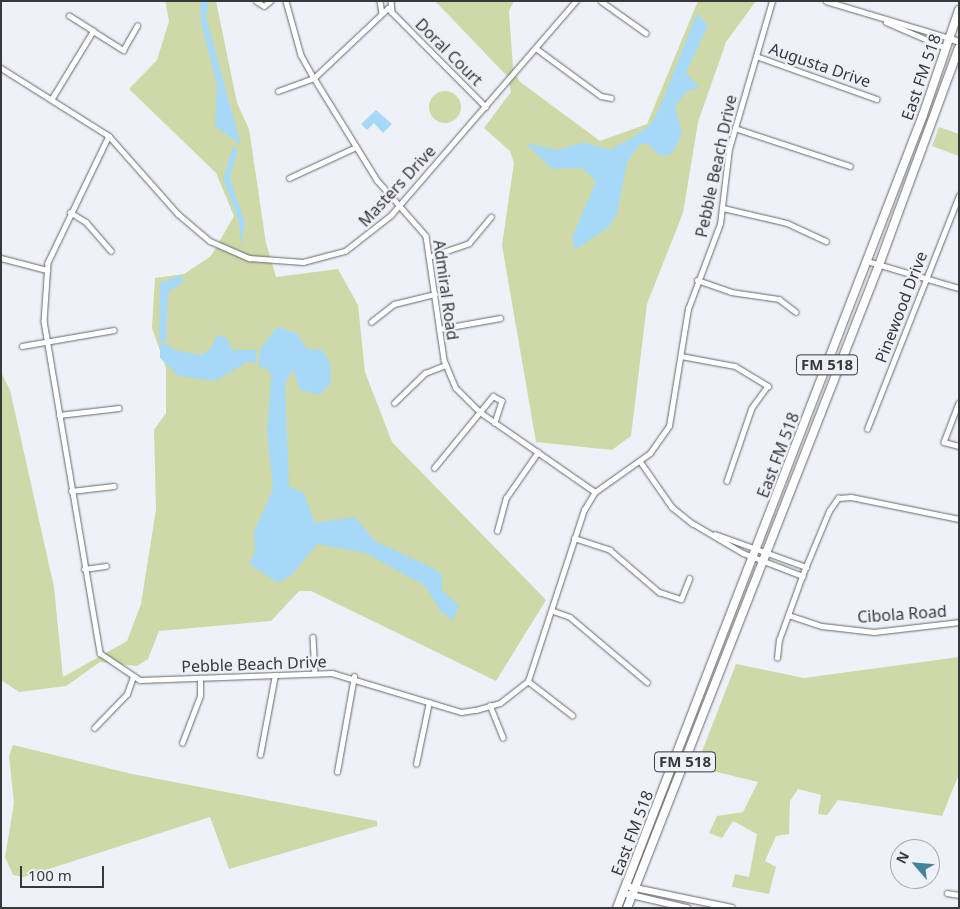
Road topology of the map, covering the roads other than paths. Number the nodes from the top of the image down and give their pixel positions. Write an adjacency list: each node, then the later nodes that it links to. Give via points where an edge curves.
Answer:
1 (256, 1): 2 (street, via 264,6)
2 (270, 1)
3 (286, 1): 25 (street, Admiral Road, via 301,55)
4 (380, 1): 11 (street)
5 (391, 1): 12 (street)
6 (576, 1): 21 (street, Masters Drive)
7 (601, 1): 17 (street)
8 (772, 1): 23 (street, Pebble Beach Drive)
9 (826, 1): 14 (street)
10 (959, 10): 18 (main road, East FM 518 / FM 518)
11 (382, 13): 12 (street, via 388,8); 25 (street)
12 (393, 14): 30 (street, Doral Court)
13 (69, 16): 16 (street)
14 (882, 20): 18 (street); 20 (street)
15 (137, 26): 16 (street, via 123,50)
16 (93, 31): 29 (street)
17 (646, 32)
18 (949, 38): 19 (street); 20 (main road, East FM 518 / FM 518)
19 (959, 42)
20 (946, 48): 22 (street); 45 (main road, East FM 518 / FM 518)
21 (537, 49): 27 (street, via 601,96); 30 (street, Masters Drive)
22 (958, 53): 46 (main road, East FM 518 / FM 518)
23 (756, 56): 28 (street, Augusta Drive); 31 (street, Pebble Beach Drive)
24 (1, 68): 29 (street, Masters Drive)
25 (314, 78): 26 (street); 33 (street, Admiral Road)
26 (278, 91)
27 (611, 98)
28 (877, 98)
29 (51, 100): 32 (street, Masters Drive)
30 (486, 107): 37 (street, Masters Drive)
31 (735, 128): 34 (street); 38 (street, Pebble Beach Drive)
32 (109, 136): 37 (street, Masters Drive, via 195,230 249,258 282,263 324,259 365,239); 39 (street)
33 (356, 147): 35 (street); 37 (street, Admiral Road, via 377,180)
34 (850, 166)
35 (289, 178)
36 (959, 195): 49 (street, Pinewood Drive)
37 (400, 204): 43 (street, Admiral Road, via 426,236)
38 (723, 208): 41 (street, via 787,223); 48 (street, Pebble Beach Drive)
39 (70, 212): 42 (street, via 86,222); 47 (street)
40 (491, 217): 43 (street, via 469,243)
41 (826, 241)
42 (111, 251)
43 (432, 256): 51 (street, Admiral Road)
44 (1, 258): 47 (street)
45 (867, 261): 46 (street); 80 (main road, East FM 518 / FM 518)
46 (880, 265): 49 (street); 81 (main road, East FM 518 / FM 518)
47 (47, 270): 57 (street)
48 (697, 280): 52 (street, via 732,292 779,299); 59 (street, Pebble Beach Drive)
49 (925, 281): 50 (street); 67 (street, Pinewood Drive)
50 (959, 288)
51 (435, 294): 54 (street, via 394,304); 55 (street, Admiral Road)
52 (796, 312)
53 (500, 318): 55 (street)
54 (371, 322)
55 (439, 328): 60 (street, Admiral Road)
56 (114, 330): 57 (street)
57 (47, 342): 58 (street); 65 (street)
58 (22, 346)
59 (681, 356): 70 (street, Pebble Beach Drive, via 669,426); 72 (street, via 735,366 768,386 752,408)
60 (446, 365): 61 (street, via 425,372); 64 (street, Admiral Road, via 456,388)
61 (394, 403)
62 (959, 403): 68 (street, via 944,442)
63 (119, 408): 65 (street)
64 (480, 412): 66 (street, Admiral Road); 66 (street, via 493,396 500,399); 71 (street)
65 (59, 415): 74 (street)
66 (495, 423): 69 (street, Admiral Road)
67 (867, 429)
68 (959, 446)
69 (538, 452): 75 (street, Admiral Road); 77 (street, via 506,498)
70 (640, 461): 75 (street, Pebble Beach Drive); 78 (street, via 672,507)
71 (434, 468)
72 (728, 481)
73 (114, 486): 74 (street)
74 (71, 491): 86 (street)
75 (595, 492): 79 (street)
76 (959, 519): 85 (street, via 851,497 838,498 829,510)
77 (497, 531)
78 (713, 534): 80 (street); 82 (street)
79 (574, 538): 88 (street, via 610,550 659,592 681,599); 89 (street)
80 (757, 548): 81 (street); 82 (main road, East FM 518 / FM 518)
81 (767, 552): 83 (main road, East FM 518 / FM 518); 85 (street)
82 (753, 558): 83 (street); 110 (main road, East FM 518 / FM 518)
83 (763, 562): 87 (street); 111 (main road, East FM 518 / FM 518)
84 (106, 566): 86 (street)
85 (806, 567): 87 (street)
86 (84, 569): 96 (street, via 100,653)
87 (803, 576): 90 (street)
88 (689, 579)
89 (553, 611): 99 (street); 100 (street, via 570,617)
90 (788, 616): 91 (street, Cibola Road, via 822,626 874,632); 93 (street)
91 (959, 622)
92 (313, 637): 94 (street)
93 (777, 658)
94 (314, 673): 95 (street, Pebble Beach Drive); 97 (street, Pebble Beach Drive)
95 (275, 675): 98 (street, Pebble Beach Drive); 107 (street)
96 (133, 676): 98 (street, Pebble Beach Drive); 104 (street, via 127,694)
97 (354, 677): 101 (street, Pebble Beach Drive); 109 (street)
98 (200, 678): 106 (street, via 200,696)
99 (528, 681): 102 (street, Pebble Beach Drive); 103 (street)
100 (647, 682)
101 (429, 702): 102 (street, Pebble Beach Drive, via 461,712); 108 (street)
102 (490, 705): 105 (street)
103 (572, 715)
104 (94, 728)
105 (503, 738)
106 (182, 743)
107 (260, 755)
108 (416, 764)
109 (337, 772)
110 (664, 788): 111 (main road); 112 (main road, East FM 518 / FM 518)
111 (674, 791): 113 (main road, East FM 518 / FM 518)
112 (624, 889): 113 (street); 116 (main road, East FM 518 / FM 518)
113 (635, 892): 117 (main road, East FM 518 / FM 518); 118 (street); 119 (street)
114 (947, 893): 115 (street)
115 (959, 895)
116 (617, 908)
117 (627, 908)
118 (687, 908)
119 (732, 908)

